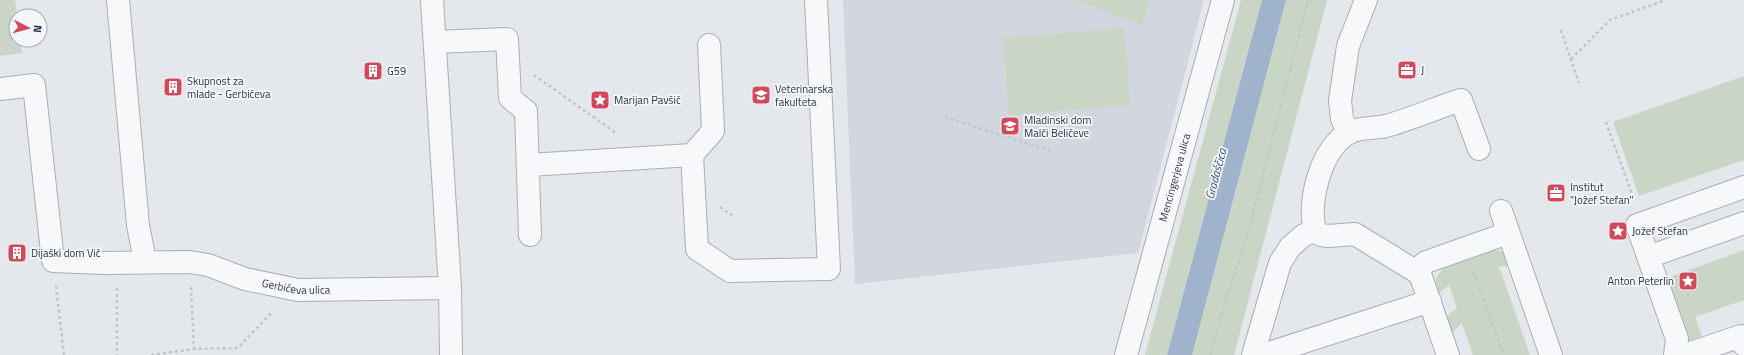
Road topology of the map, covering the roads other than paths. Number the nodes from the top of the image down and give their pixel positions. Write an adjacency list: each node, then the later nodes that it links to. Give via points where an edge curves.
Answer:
1 (118, 0): 20 (street, via 138,225)
2 (432, 0): 6 (street)
3 (816, 0): 11 (street, via 829,269 730,271 697,249)
4 (1223, 0): 26 (street, Mencingerjeva ulica)
5 (1366, 0): 9 (street, via 1348,46 1340,101 1342,119)
6 (435, 42): 12 (street, via 507,39 510,98 526,111); 22 (street)
7 (709, 45): 11 (street, via 713,131)
8 (0, 89): 20 (street, Gerbičeva ulica, via 34,85 53,261)
9 (1349, 133): 10 (street, via 1385,126 1461,100); 16 (street, via 1331,151 1322,167 1316,184 1312,212)
10 (1479, 149)
11 (692, 155): 12 (street)
12 (528, 165): 18 (street)
13 (1744, 187): 19 (street, via 1637,225)
14 (1500, 210): 17 (street)
15 (1744, 224): 19 (street)
16 (1314, 231): 21 (street, via 1329,236 1355,234); 27 (street, via 1304,235 1290,247 1280,263)
17 (1508, 233): 21 (street, via 1426,262 1421,266); 30 (street)
18 (530, 235)
19 (1648, 257): 31 (street, via 1677,339)
20 (144, 261): 22 (street, Gerbičeva ulica, via 208,265 245,279 298,290)
21 (1420, 274): 23 (street)
22 (450, 288): 25 (street)
23 (1430, 301): 28 (street); 29 (street)
24 (1744, 345): 32 (street, via 1741,336)
25 (451, 355)
26 (1126, 355)
27 (1253, 355)
28 (1263, 355)
29 (1448, 355)
30 (1550, 355)
31 (1676, 355)
32 (1685, 355)

